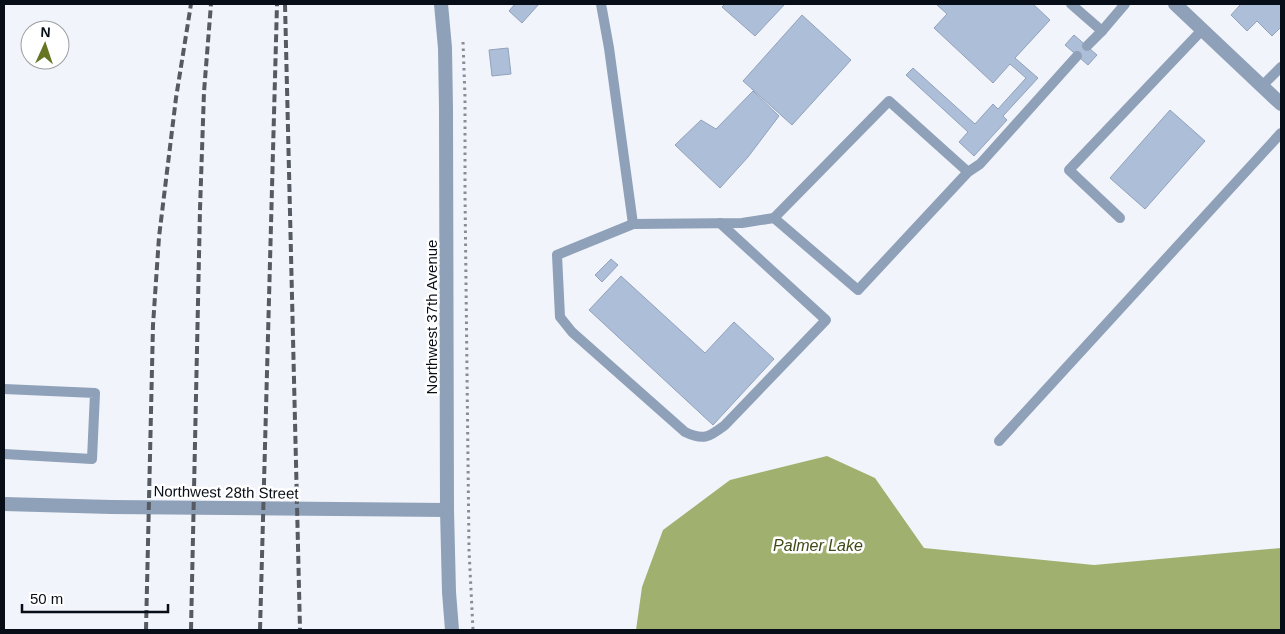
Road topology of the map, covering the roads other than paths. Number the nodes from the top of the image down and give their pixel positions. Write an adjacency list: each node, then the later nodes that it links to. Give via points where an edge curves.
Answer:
1 (441, 4): 23 (street, Northwest 37th Avenue, via 446,108)
2 (600, 4): 18 (lane)
3 (1071, 4): 7 (lane)
4 (1125, 4): 7 (lane)
5 (1175, 4): 6 (street)
6 (1202, 29): 11 (street); 16 (lane, via 1069,170)
7 (1102, 31): 8 (lane)
8 (1086, 46)
9 (1077, 56): 14 (lane, via 980,164)
10 (1281, 67): 11 (lane)
11 (1262, 86): 12 (street)
12 (1281, 104)
13 (1281, 133): 20 (lane)
14 (968, 172): 15 (lane, via 889,101); 15 (lane, via 858,290)
15 (774, 218): 17 (lane)
16 (1120, 218)
17 (720, 223): 18 (lane); 18 (lane, via 826,320 725,425 711,436 698,438 685,432 572,332 560,317 557,255)
18 (633, 224)
19 (4, 389): 21 (lane, via 96,393 92,459)
20 (999, 441)
21 (4, 454)
22 (4, 504): 23 (street, Northwest 28th Street)
23 (447, 510): 24 (street, Northwest 37th Avenue)
24 (452, 630)

